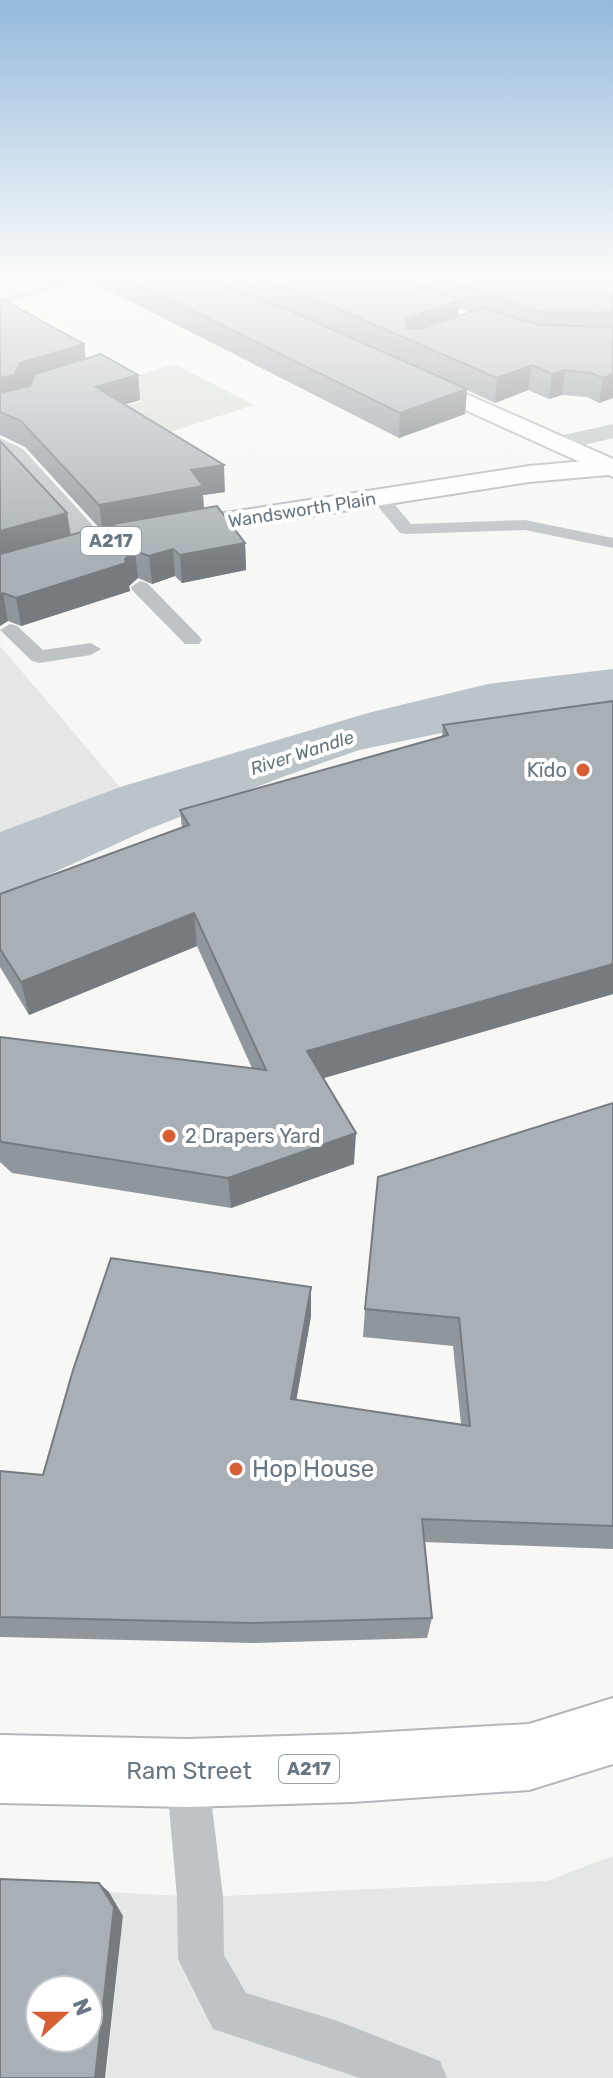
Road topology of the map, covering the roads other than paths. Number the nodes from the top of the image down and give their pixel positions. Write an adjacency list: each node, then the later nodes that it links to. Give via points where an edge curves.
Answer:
1 (404, 373): 3 (main road)
2 (612, 432): 3 (street)
3 (559, 443): 5 (main road)
4 (0, 446): 8 (street, via 14,454)
5 (610, 468): 6 (main road, Wandsworth Plain / A217, via 549,471)
6 (380, 498): 7 (lane, via 406,529 525,525); 8 (main road, Wandsworth Plain / A217, via 128,536)
7 (613, 543)
8 (101, 551): 9 (main road, Wandsworth Plain / A217)
9 (0, 572)
10 (140, 587): 12 (lane)
11 (10, 630): 13 (lane, via 39,657)
12 (192, 640)
13 (91, 649)
14 (613, 1731): 16 (main road, Ram Street / A217, via 529,1757)
15 (0, 1769): 16 (main road, Ram Street / A217)
16 (187, 1773): 17 (lane, via 201,1959 230,2012)
17 (423, 2078)

